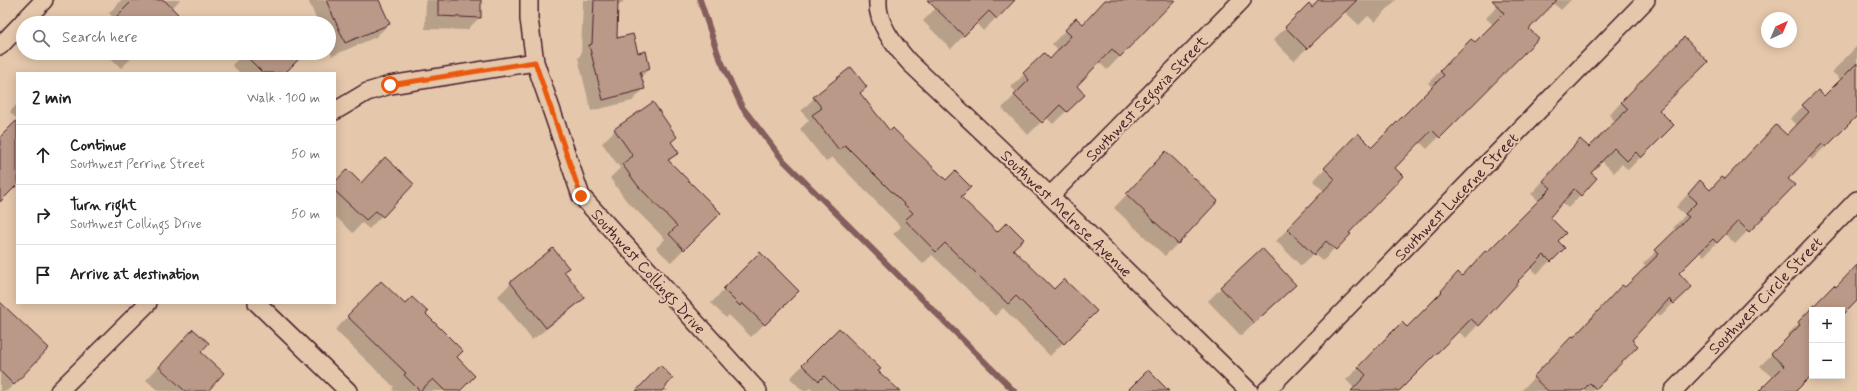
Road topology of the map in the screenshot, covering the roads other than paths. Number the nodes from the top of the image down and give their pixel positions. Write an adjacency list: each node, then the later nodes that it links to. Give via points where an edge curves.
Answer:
1 (44, 0): 6 (street)
2 (529, 0): 9 (street, Southwest Collings Drive)
3 (878, 0): 11 (street, Southwest Melrose Avenue, via 887,32 909,62)
4 (1242, 0): 11 (street, Southwest Segovia Street)
5 (1646, 0): 19 (street, Southwest Lucerne Street)
6 (29, 16)
7 (16, 29): 8 (street)
8 (0, 46)
9 (535, 62): 10 (street, via 390,85 367,92); 17 (street, Southwest Collings Drive, via 581,196)
10 (336, 110)
11 (1050, 196): 18 (street, Southwest Melrose Avenue)
12 (1857, 200): 20 (street, Southwest Circle Street)
13 (147, 304): 15 (street)
14 (258, 304): 16 (street)
15 (59, 391)
16 (348, 391)
17 (758, 391)
18 (1249, 391)
19 (1266, 391)
20 (1673, 391)

